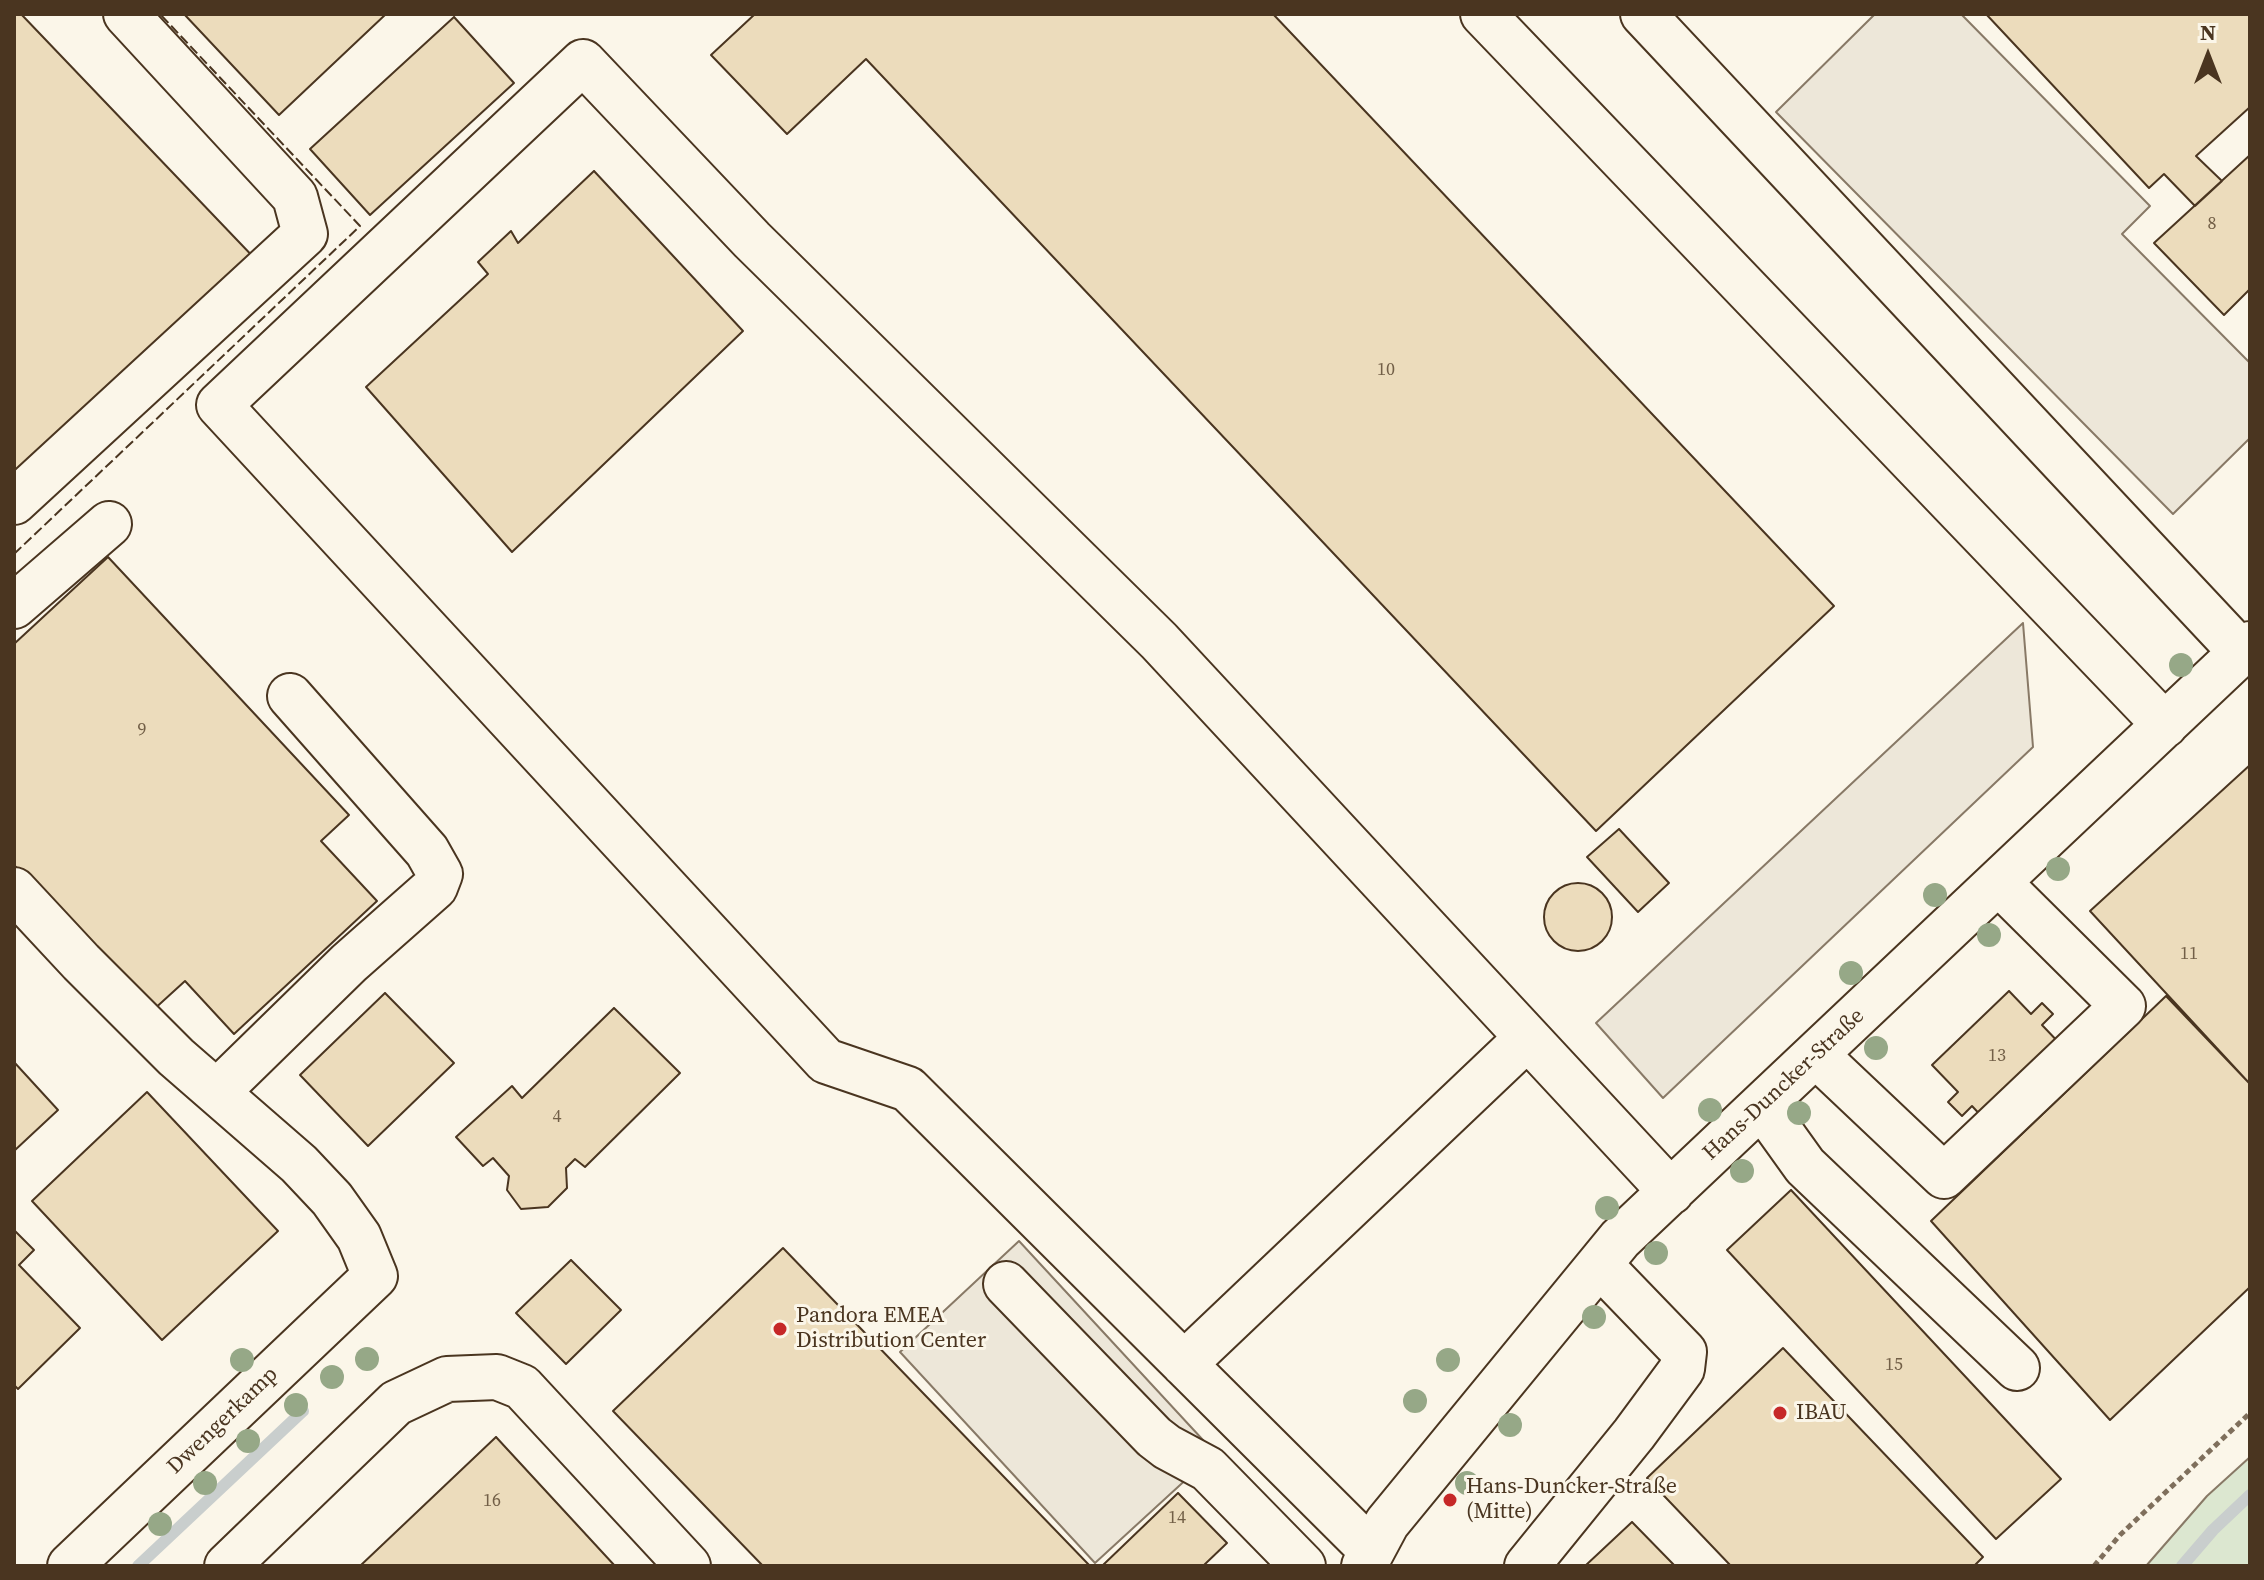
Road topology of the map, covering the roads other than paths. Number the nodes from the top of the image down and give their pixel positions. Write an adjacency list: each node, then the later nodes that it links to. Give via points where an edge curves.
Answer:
1 (126, 14): 4 (street, via 295,197 305,234)
2 (1483, 14): 9 (street)
3 (1643, 14): 7 (street)
4 (14, 502)
5 (109, 524): 6 (street)
6 (14, 606)
7 (2246, 648): 9 (street, Hans-Duncker-Straße)
8 (290, 696): 14 (street, via 427,851 440,874 435,887)
9 (2165, 725): 10 (street, Hans-Duncker-Straße)
10 (1998, 882): 13 (street, Hans-Duncker-Straße); 13 (street, via 2123,1006 1977,1145 1944,1176)
11 (14, 890): 14 (street, via 176,1057)
12 (1527, 1038): 16 (street); 19 (street); 19 (street, via 1159,641 752,240 583,62 219,405 826,1061 908,1089)
13 (1816, 1055): 15 (street, Hans-Duncker-Straße)
14 (217, 1092): 22 (street, Dwengerkamp, via 332,1199 359,1237 375,1276)
15 (1762, 1106): 16 (street, Hans-Duncker-Straße); 20 (street, via 1805,1166)
16 (1671, 1192): 17 (street, Hans-Duncker-Straße)
17 (1600, 1265): 21 (street, Hans-Duncker-Straße, via 1387,1523); 26 (street, via 1684,1352 1682,1369)
18 (1006, 1284): 25 (street, via 1154,1437 1208,1469)
19 (1184, 1364): 21 (street)
20 (2017, 1368)
21 (1368, 1558)
22 (70, 1566)
23 (227, 1566): 24 (street, via 396,1403 447,1379 497,1377 522,1387)
24 (688, 1566)
25 (1303, 1566)
26 (1527, 1566)

